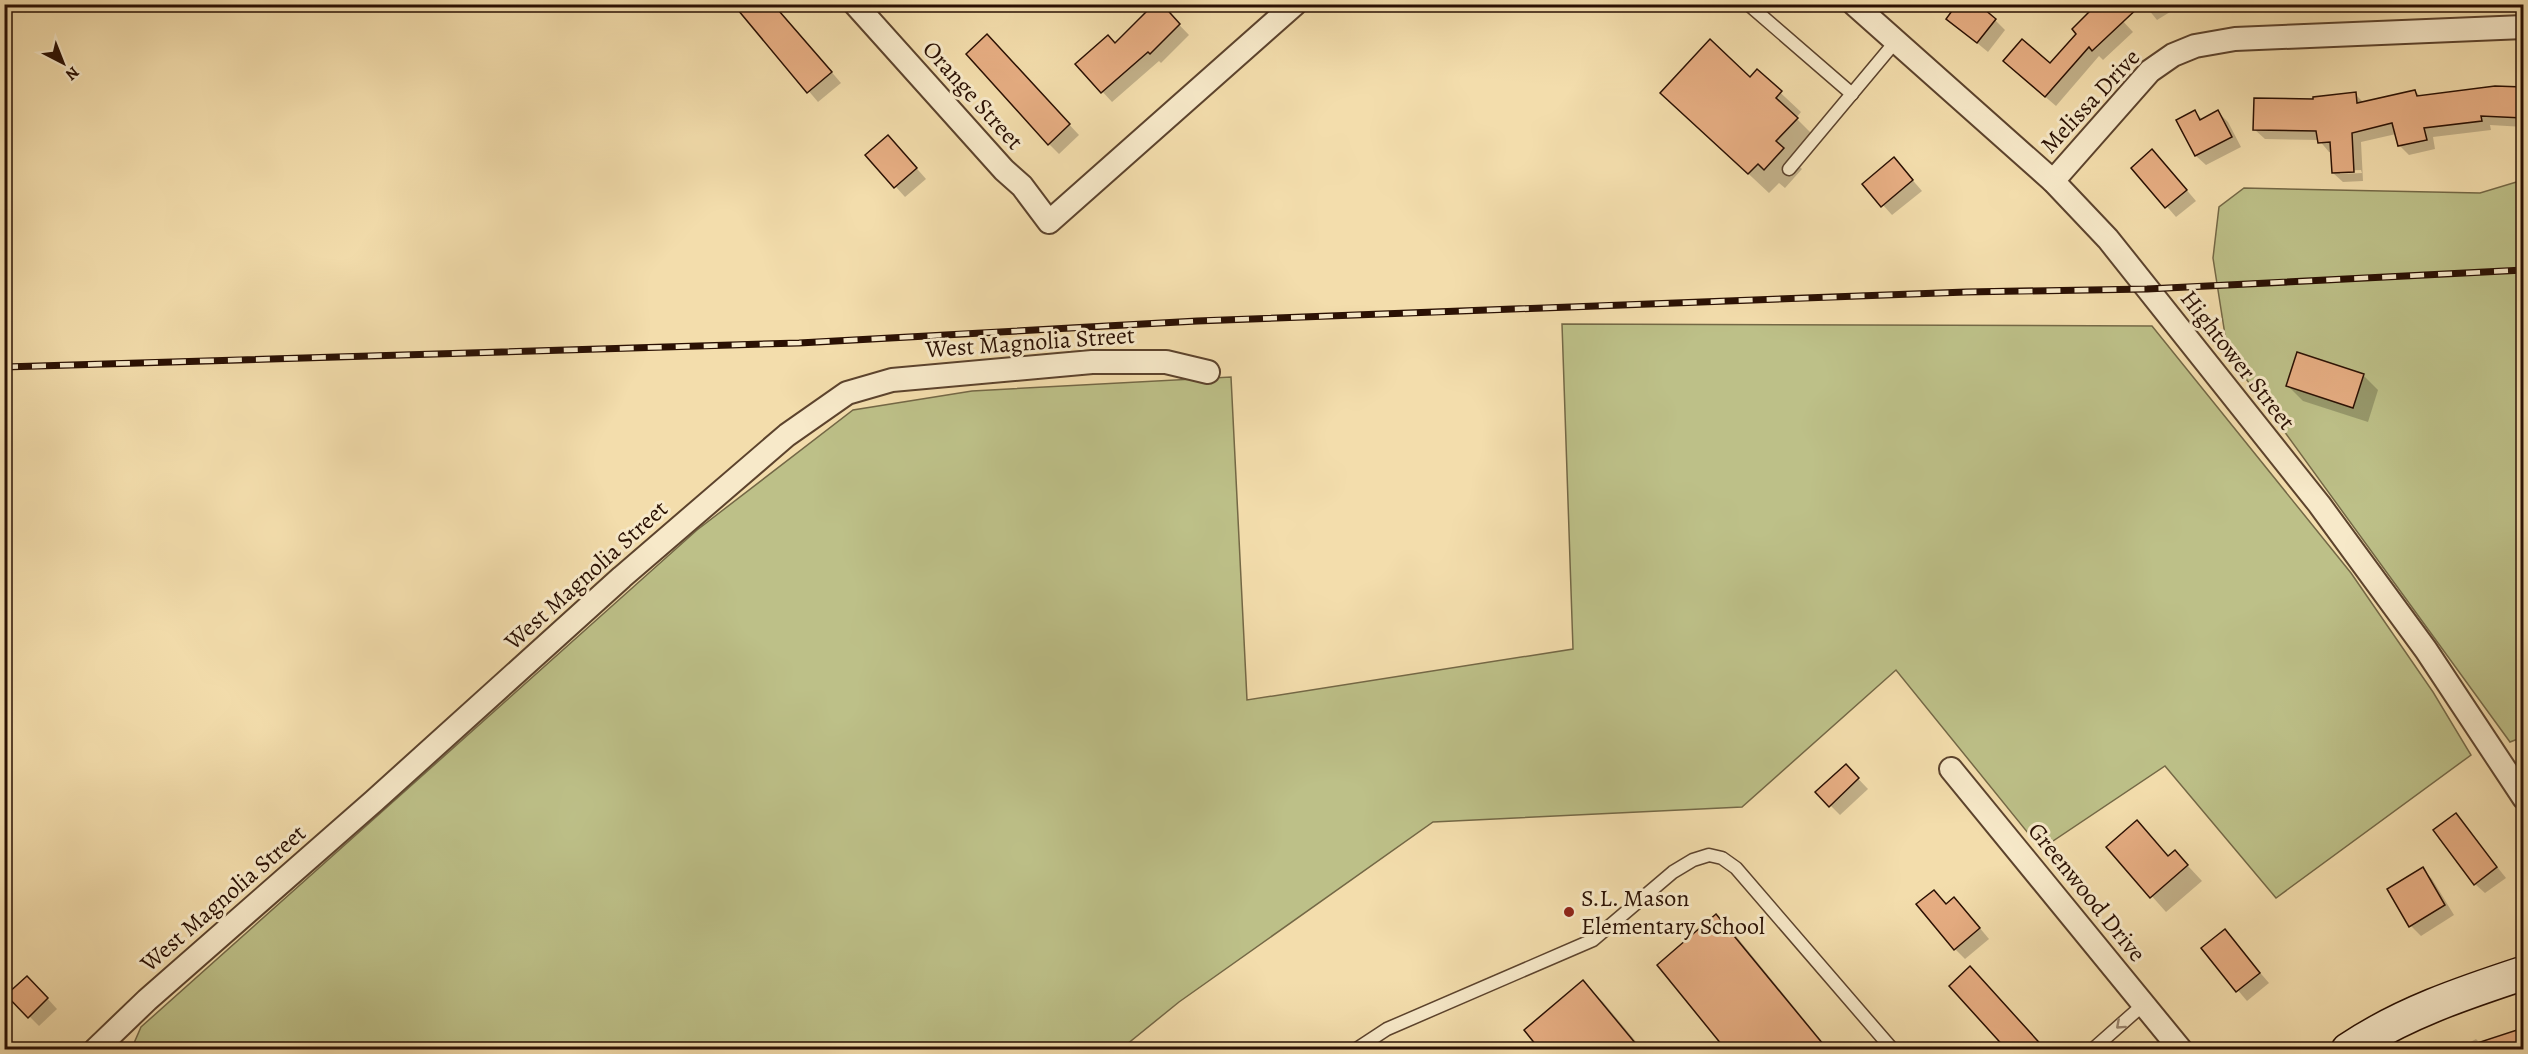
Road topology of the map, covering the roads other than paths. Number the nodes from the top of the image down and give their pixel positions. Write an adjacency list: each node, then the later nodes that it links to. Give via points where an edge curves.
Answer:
1 (855, 4): 2 (street, Orange Street, via 1022,186 1049,222)
2 (1295, 4)
3 (1748, 4): 7 (lane)
4 (1854, 4): 6 (street, Hightower Street)
5 (2523, 27): 9 (street, Melissa Drive, via 2235,39 2195,46 2150,70)
6 (1896, 41): 7 (lane); 9 (street, Hightower Street)
7 (1852, 94): 8 (lane)
8 (1789, 169)
9 (2053, 181): 12 (street, Hightower Street, via 2108,239 2319,504 2426,650)
10 (1208, 372): 16 (street, West Magnolia Street, via 1166,362 1092,362 892,380 847,393 787,435 667,538)
11 (1951, 769): 14 (street, Greenwood Drive)
12 (2523, 798)
13 (2523, 973): 20 (street, via 2449,998)
14 (2144, 1004): 15 (lane, one-way to 15); 19 (street, Greenwood Drive)
15 (2097, 1048)
16 (95, 1050)
17 (1355, 1050): 18 (lane, via 1387,1029 1593,940 1673,872 1709,855 1736,868)
18 (1893, 1050)
19 (2181, 1050)
20 (2348, 1050)

